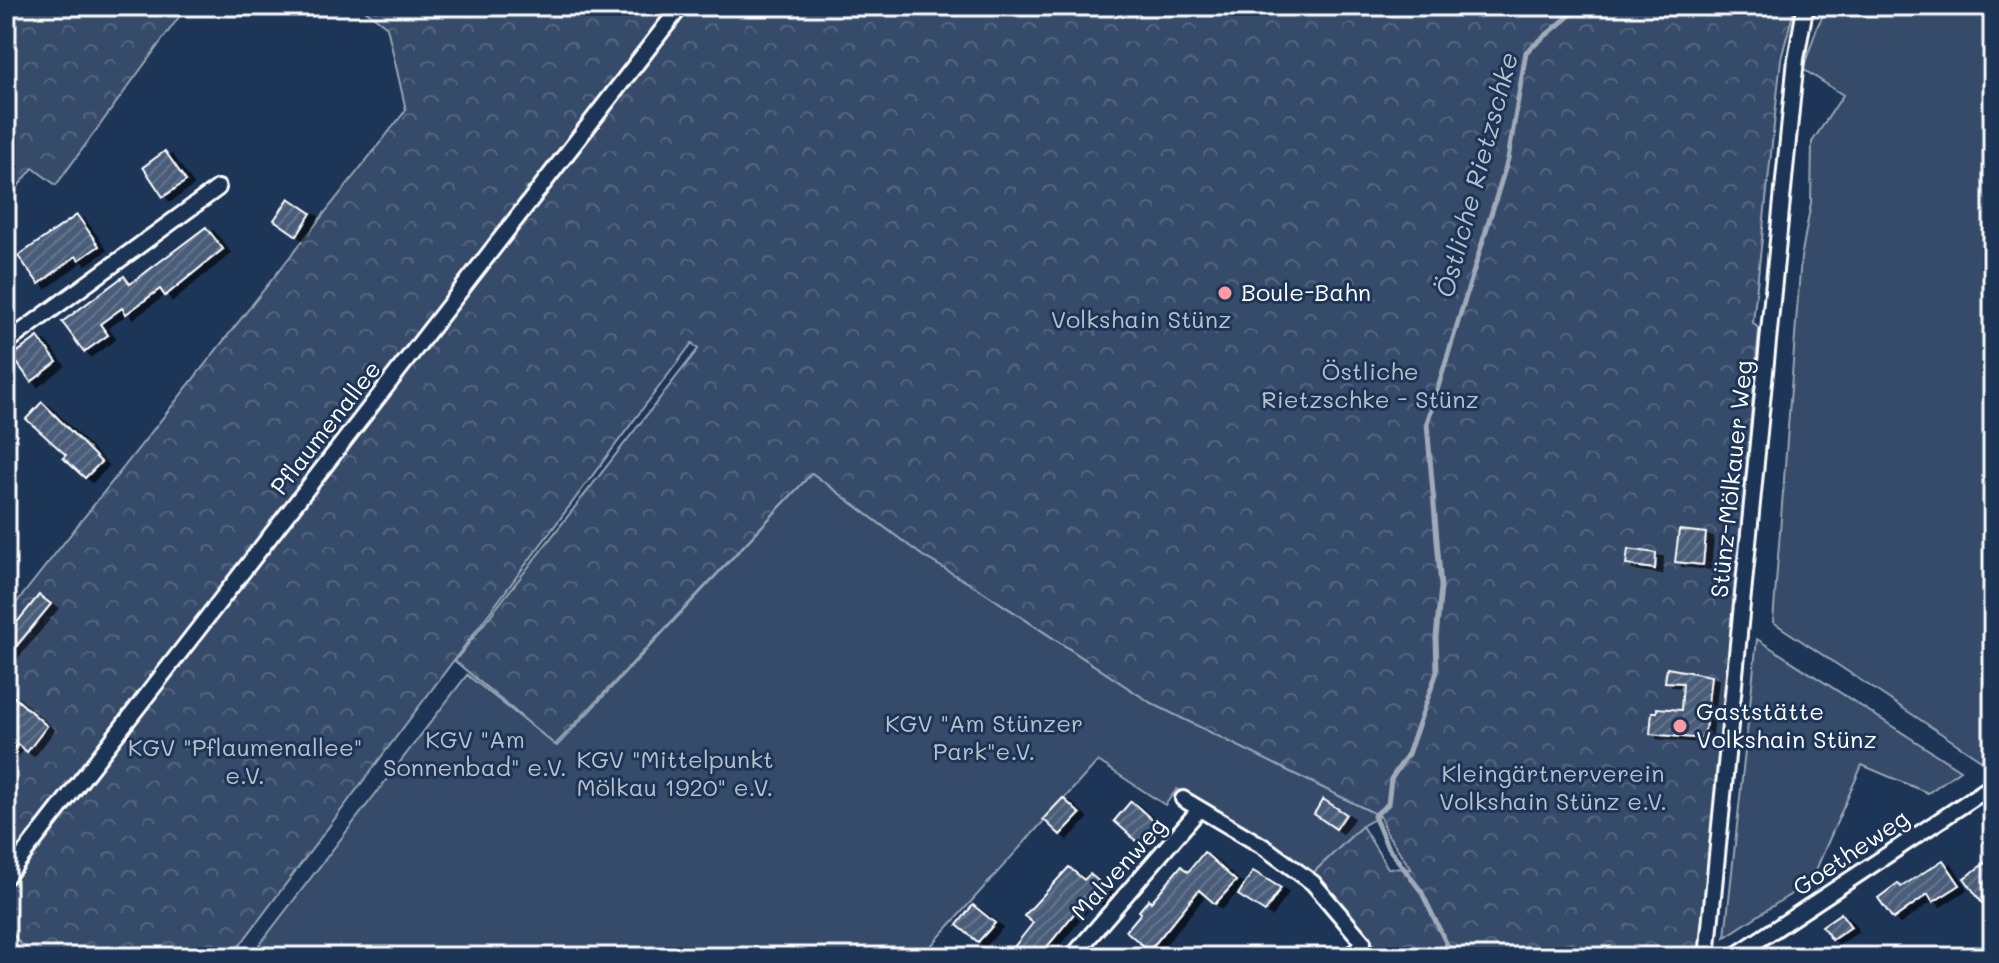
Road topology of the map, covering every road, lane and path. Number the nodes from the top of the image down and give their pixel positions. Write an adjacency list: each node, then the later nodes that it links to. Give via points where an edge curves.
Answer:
1 (681, 6): 8 (street, Pflaumenallee)
2 (1809, 6): 11 (street, Stünz-Mölkauer Weg, via 1796,59)
3 (218, 188): 4 (street)
4 (6, 343)
5 (1993, 785): 12 (street, Goetheweg)
6 (1183, 799): 7 (street, Malvenweg)
7 (1199, 810): 9 (street, Malvenweg); 10 (street, Malvenweg, via 1313,883 1363,942)
8 (6, 877)
9 (1072, 957)
10 (1350, 957)
11 (1707, 957)
12 (1733, 957)

